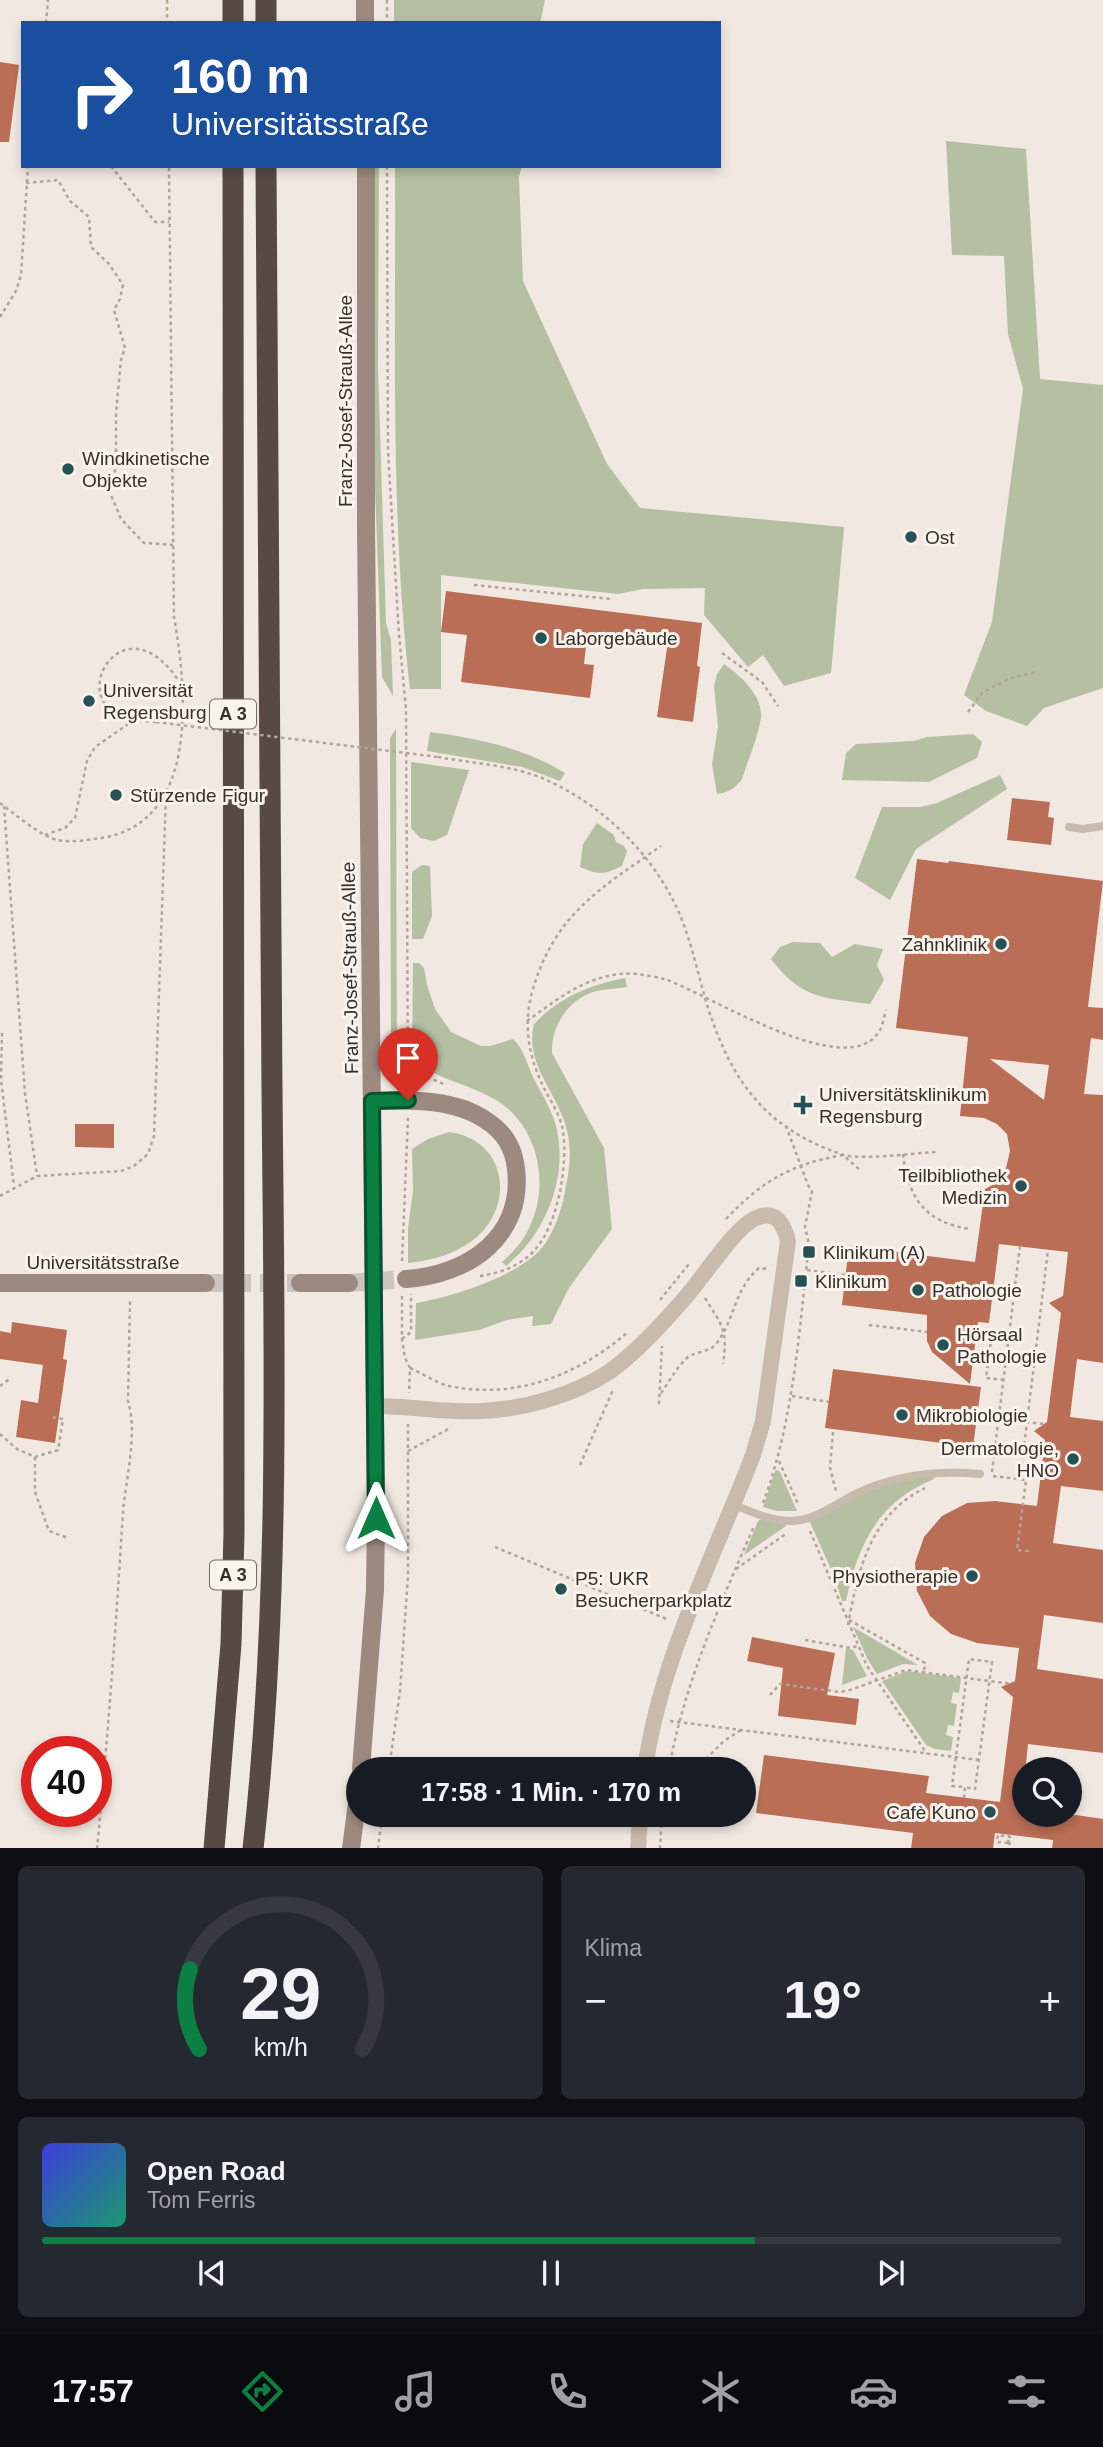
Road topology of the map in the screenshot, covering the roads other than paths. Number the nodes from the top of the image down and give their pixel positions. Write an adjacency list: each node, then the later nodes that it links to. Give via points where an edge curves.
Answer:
1 (233, 0): 4 (highway)
2 (265, 0): 5 (highway)
3 (365, 0): 6 (street)
4 (233, 21)
5 (266, 21)
6 (365, 21)
7 (233, 168): 25 (highway, A 3, via 234,1534 232,1644)
8 (266, 168): 26 (highway, A 3, via 272,1535)
9 (366, 168): 12 (street, Franz-Josef-Strauß-Allee)
10 (1103, 826): 11 (lane)
11 (1069, 827)
12 (372, 1101): 13 (street, via 446,1104 486,1120 509,1144 515,1158 517,1193 499,1237 464,1264); 18 (street, Franz-Josef-Strauß-Allee)
13 (406, 1279)
14 (0, 1283): 15 (street, Universitätsstraße)
15 (206, 1283)
16 (300, 1283): 17 (street)
17 (349, 1283)
18 (376, 1406): 20 (street, via 482,1411 569,1392 608,1372 643,1342 754,1219 776,1218 785,1226 788,1241 785,1269 762,1421); 21 (street, Franz-Josef-Strauß-Allee, via 376,1590)
19 (981, 1475): 20 (lane, via 940,1472 906,1476 805,1519 778,1519)
20 (734, 1505): 22 (street, via 684,1626)
21 (362, 1757)
22 (647, 1757)
23 (354, 1827): 27 (street)
24 (639, 1827): 28 (street)
25 (214, 1848)
26 (253, 1848)
27 (351, 1848)
28 (638, 1848)

